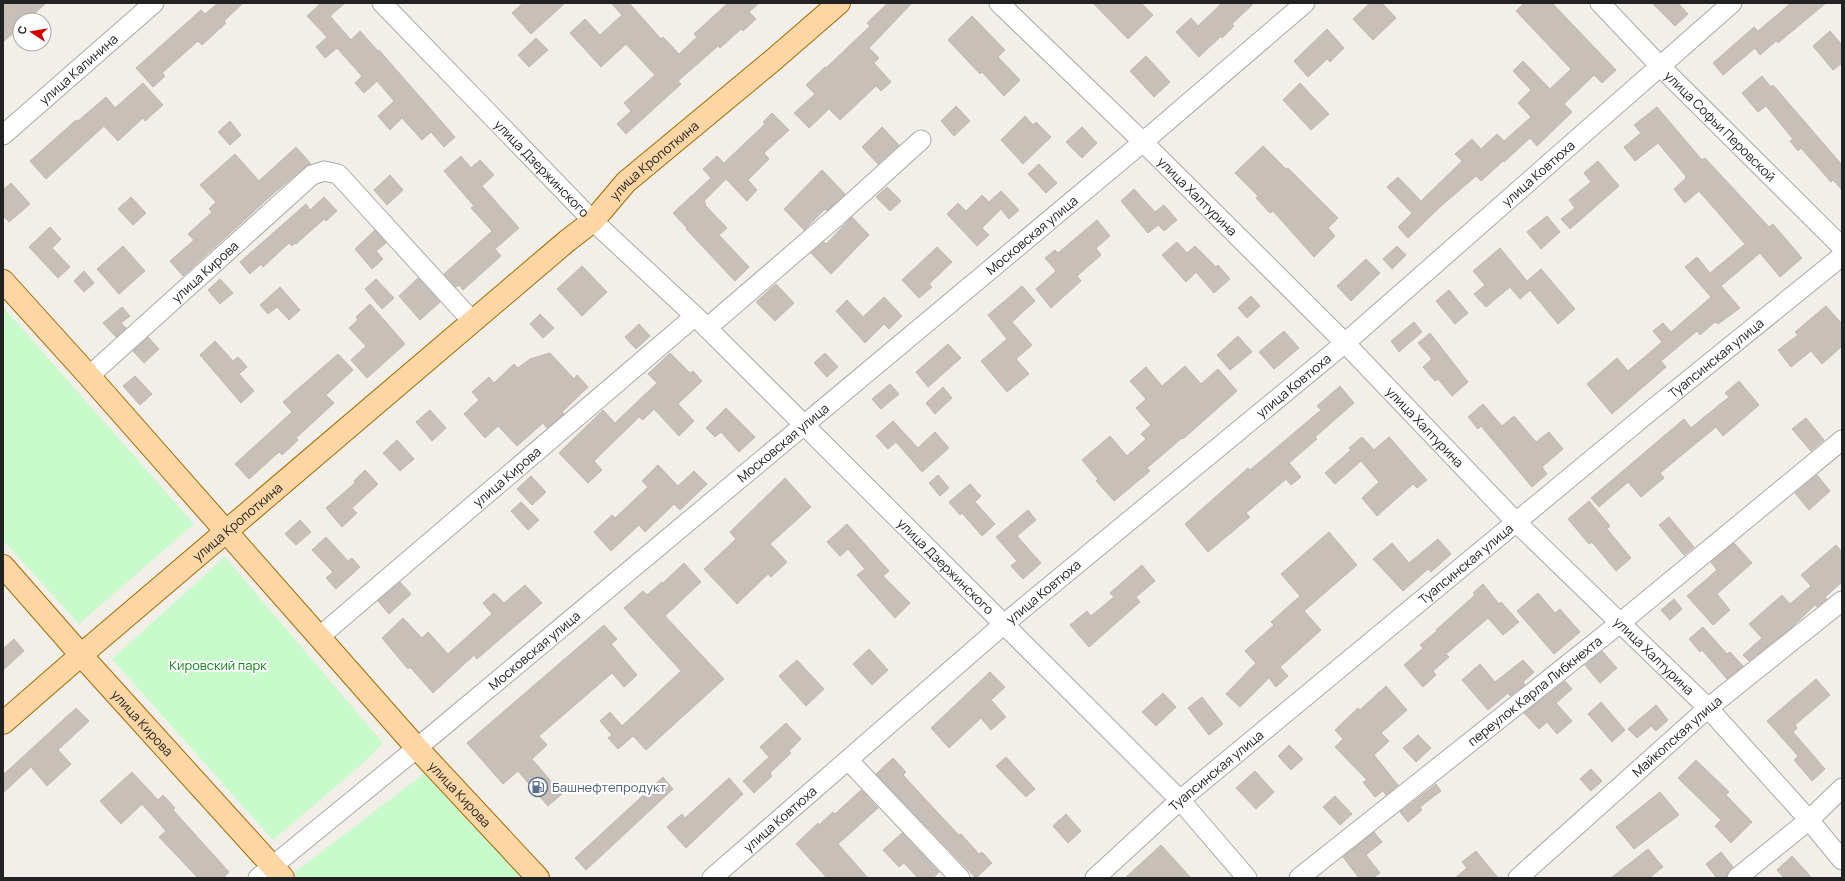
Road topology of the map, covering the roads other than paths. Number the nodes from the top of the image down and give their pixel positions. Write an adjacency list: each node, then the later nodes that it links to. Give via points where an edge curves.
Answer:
1 (154, 3): 9 (street, улица Калинина)
2 (382, 3): 12 (street, улица Дзержинского)
3 (839, 3): 12 (main road, улица Кропоткина, via 626,182)
4 (999, 3): 11 (street, улица Халтурина)
5 (1305, 3): 11 (street, Московская улица)
6 (1600, 3): 8 (street, улица Софьи Перовской)
7 (1732, 3): 8 (street, улица Ковтюха)
8 (1659, 66): 13 (street, улица Софьи Перовской); 18 (street, улица Ковтюха)
9 (3, 135)
10 (921, 140): 17 (street, via 836,217)
11 (1143, 142): 18 (street, улица Халтурина); 20 (street, Московская улица)
12 (593, 221): 16 (main road, улица Кропоткина); 17 (street, улица Дзержинского)
13 (1842, 247)
14 (1842, 256): 22 (street, Туапсинская улица)
15 (3, 281): 19 (main road, улица Кирова)
16 (473, 322): 19 (street, улица Кирова, via 338,174 324,171 312,175); 23 (main road, улица Кропоткина)
17 (701, 322): 20 (street, улица Дзержинского); 28 (street, улица Кирова)
18 (1345, 343): 22 (street, улица Халтурина); 27 (street, улица Ковтюха)
19 (89, 376): 23 (main road, улица Кирова)
20 (804, 424): 27 (street, улица Дзержинского); 32 (street, Московская улица)
21 (1842, 440): 26 (street, переулок Карла Либкнехта)
22 (1517, 523): 26 (street, улица Халтурина); 35 (street, Туапсинская улица)
23 (226, 532): 28 (main road, улица Кирова); 29 (main road, улица Кропоткина)
24 (3, 566): 29 (main road, улица Кирова)
25 (1842, 601): 30 (street, Майкопская улица)
26 (1620, 623): 30 (street, улица Халтурина); 44 (street, переулок Карла Либкнехта)
27 (1004, 624): 33 (street, улица Ковтюха); 35 (street, улица Дзержинского)
28 (319, 637): 32 (main road, улица Кирова)
29 (81, 655): 31 (main road, улица Кропоткина); 38 (main road, улица Кирова)
30 (1708, 708): 36 (street, улица Халтурина); 45 (street, Майкопская улица)
31 (3, 723)
32 (417, 748): 38 (street, Московская улица); 39 (main road, улица Кирова)
33 (848, 760): 40 (street, улица Ковтюха); 41 (street)
34 (1842, 788): 36 (street)
35 (1180, 800): 42 (street, Туапсинская улица); 43 (street, улица Дзержинского)
36 (1809, 820): 37 (street, улица Халтурина); 46 (street)
37 (1842, 860)
38 (271, 874)
39 (538, 878)
40 (712, 878)
41 (960, 878)
42 (1095, 878)
43 (1247, 878)
44 (1299, 878)
45 (1518, 878)
46 (1737, 878)

